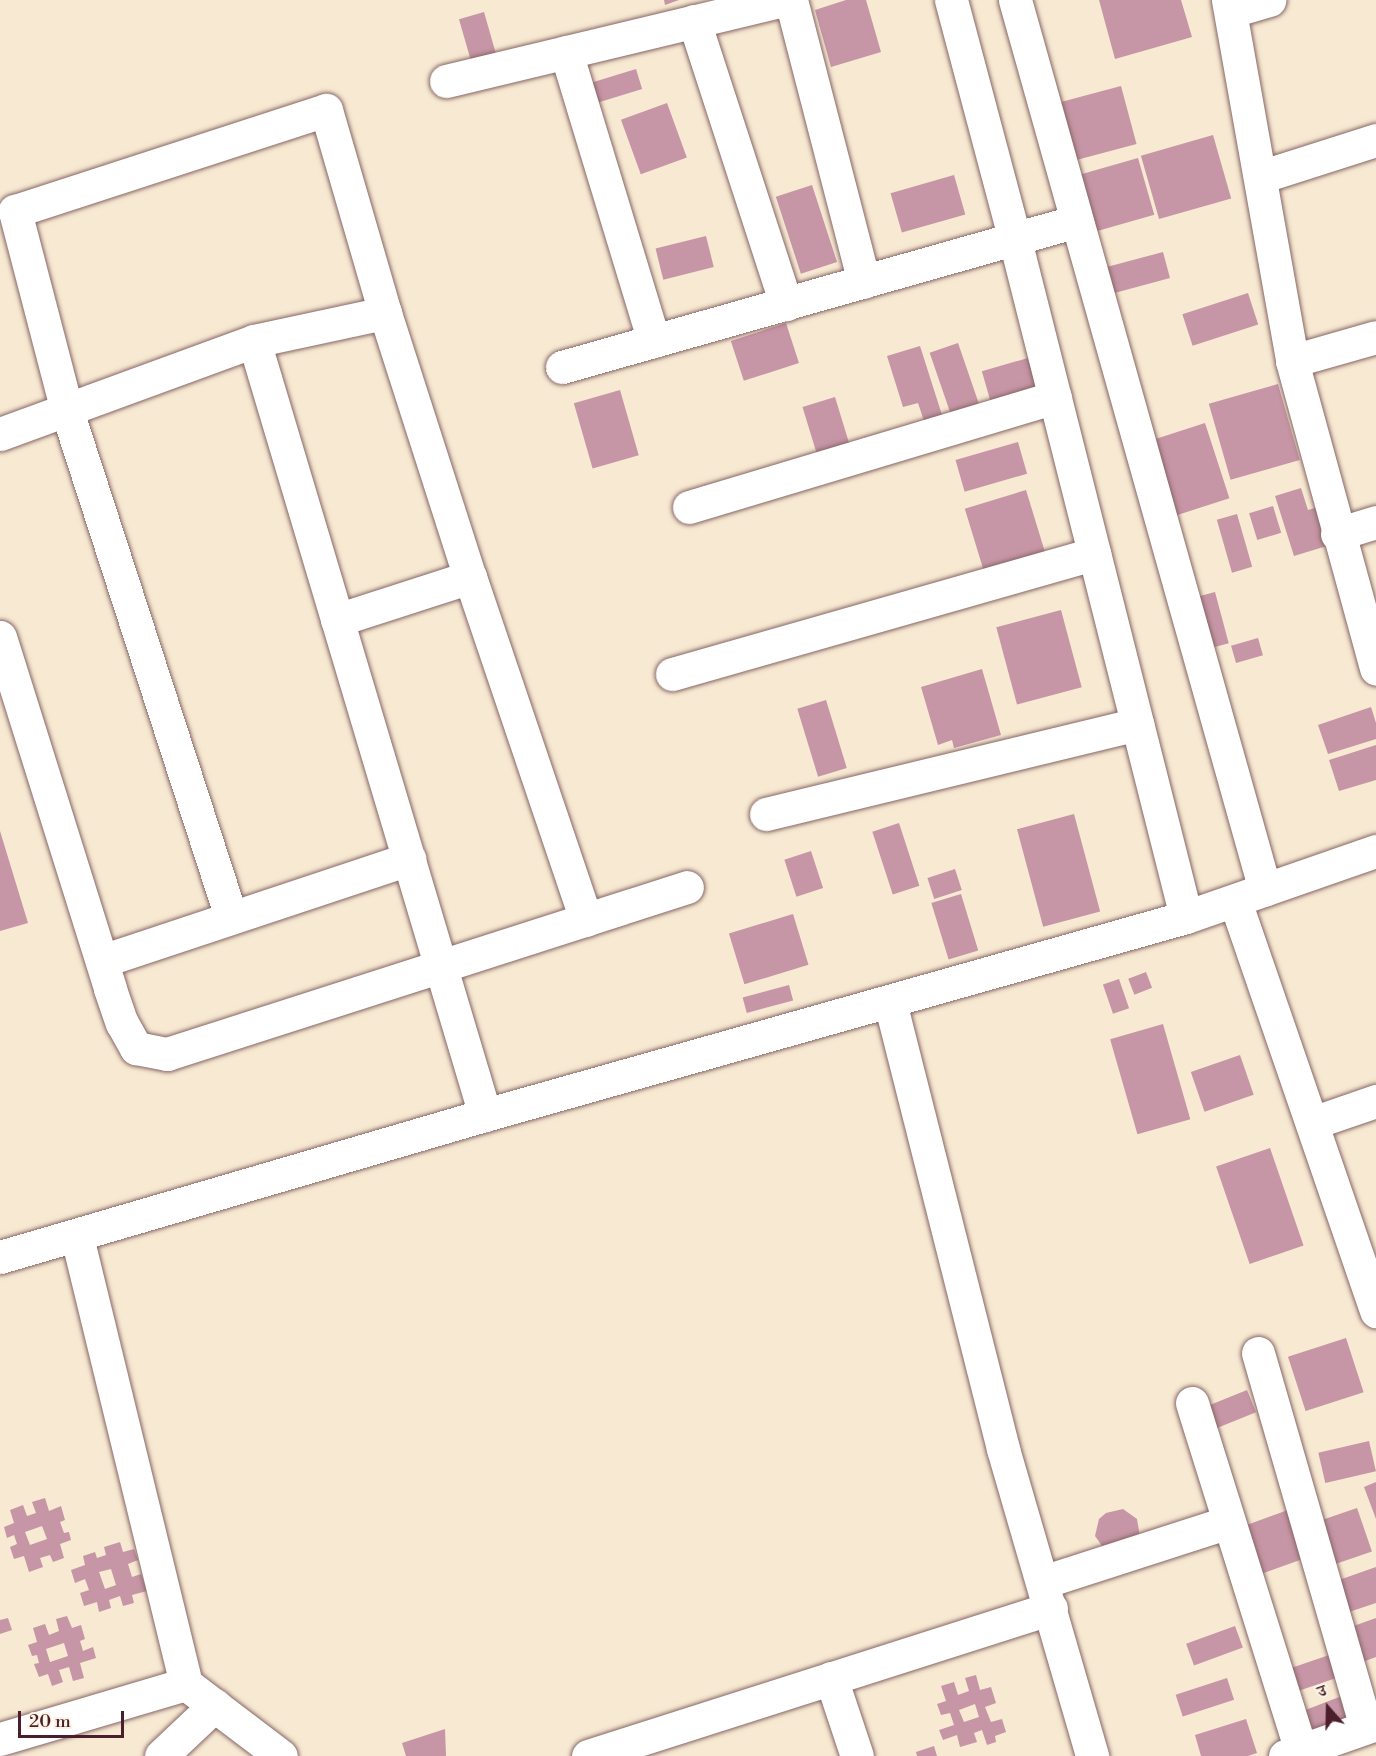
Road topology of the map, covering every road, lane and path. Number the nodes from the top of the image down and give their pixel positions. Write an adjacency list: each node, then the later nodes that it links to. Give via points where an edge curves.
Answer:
1 (783, 0): 7 (street)
2 (790, 0): 14 (street)
3 (951, 0): 13 (street)
4 (1015, 0): 12 (street)
5 (1269, 0): 6 (street)
6 (1230, 6): 11 (street)
7 (694, 21): 8 (street); 15 (street)
8 (566, 52): 9 (street); 19 (street)
9 (446, 81)
10 (1376, 140): 11 (street)
11 (1260, 177): 20 (street)
12 (1077, 221): 13 (street); 39 (street)
13 (1015, 240): 14 (street); 22 (street)
14 (864, 282): 15 (street)
15 (786, 303): 19 (street)
16 (385, 313): 18 (street); 23 (street, via 326,110 15,211); 29 (street)
17 (1376, 337): 20 (street)
18 (254, 341): 23 (street); 30 (street)
19 (654, 341): 21 (street)
20 (1292, 361): 27 (street)
21 (562, 367)
22 (1055, 397): 25 (street); 28 (street)
23 (67, 411): 24 (street); 40 (street)
24 (0, 434)
25 (689, 507)
26 (1376, 522): 27 (street)
27 (1337, 534): 32 (street)
28 (1094, 554): 33 (street); 34 (street)
29 (470, 577): 30 (street); 42 (street)
30 (337, 620): 37 (street)
31 (0, 637): 43 (street)
32 (1375, 664)
33 (672, 674)
34 (1137, 724): 35 (street); 41 (street)
35 (766, 814)
36 (1376, 851): 39 (street)
37 (408, 859): 40 (street); 44 (street)
38 (687, 887): 42 (street)
39 (1250, 895): 41 (street); 48 (street)
40 (231, 917): 43 (street)
41 (1186, 917): 45 (street)
42 (586, 920): 44 (street)
43 (102, 961): 44 (street, via 122,1023 136,1048 167,1054)
44 (440, 966): 47 (street)
45 (890, 1002): 47 (street); 55 (street, via 1000,1437)
46 (1376, 1101): 48 (street)
47 (485, 1115): 49 (street)
48 (1311, 1123): 51 (street)
49 (77, 1236): 50 (street); 57 (street)
50 (0, 1257)
51 (1373, 1295)
52 (1258, 1353): 59 (street)
53 (1192, 1403): 54 (street)
54 (1229, 1522): 55 (street); 61 (street)
55 (1047, 1595): 56 (street); 66 (street)
56 (831, 1678): 64 (street); 65 (street)
57 (186, 1684): 58 (street); 60 (street)
58 (215, 1706): 62 (street); 63 (street)
59 (1371, 1726): 61 (street)
60 (13, 1743)
61 (1293, 1753)
62 (161, 1756)
63 (281, 1756)
64 (588, 1756)
65 (857, 1756)
66 (1092, 1756)

